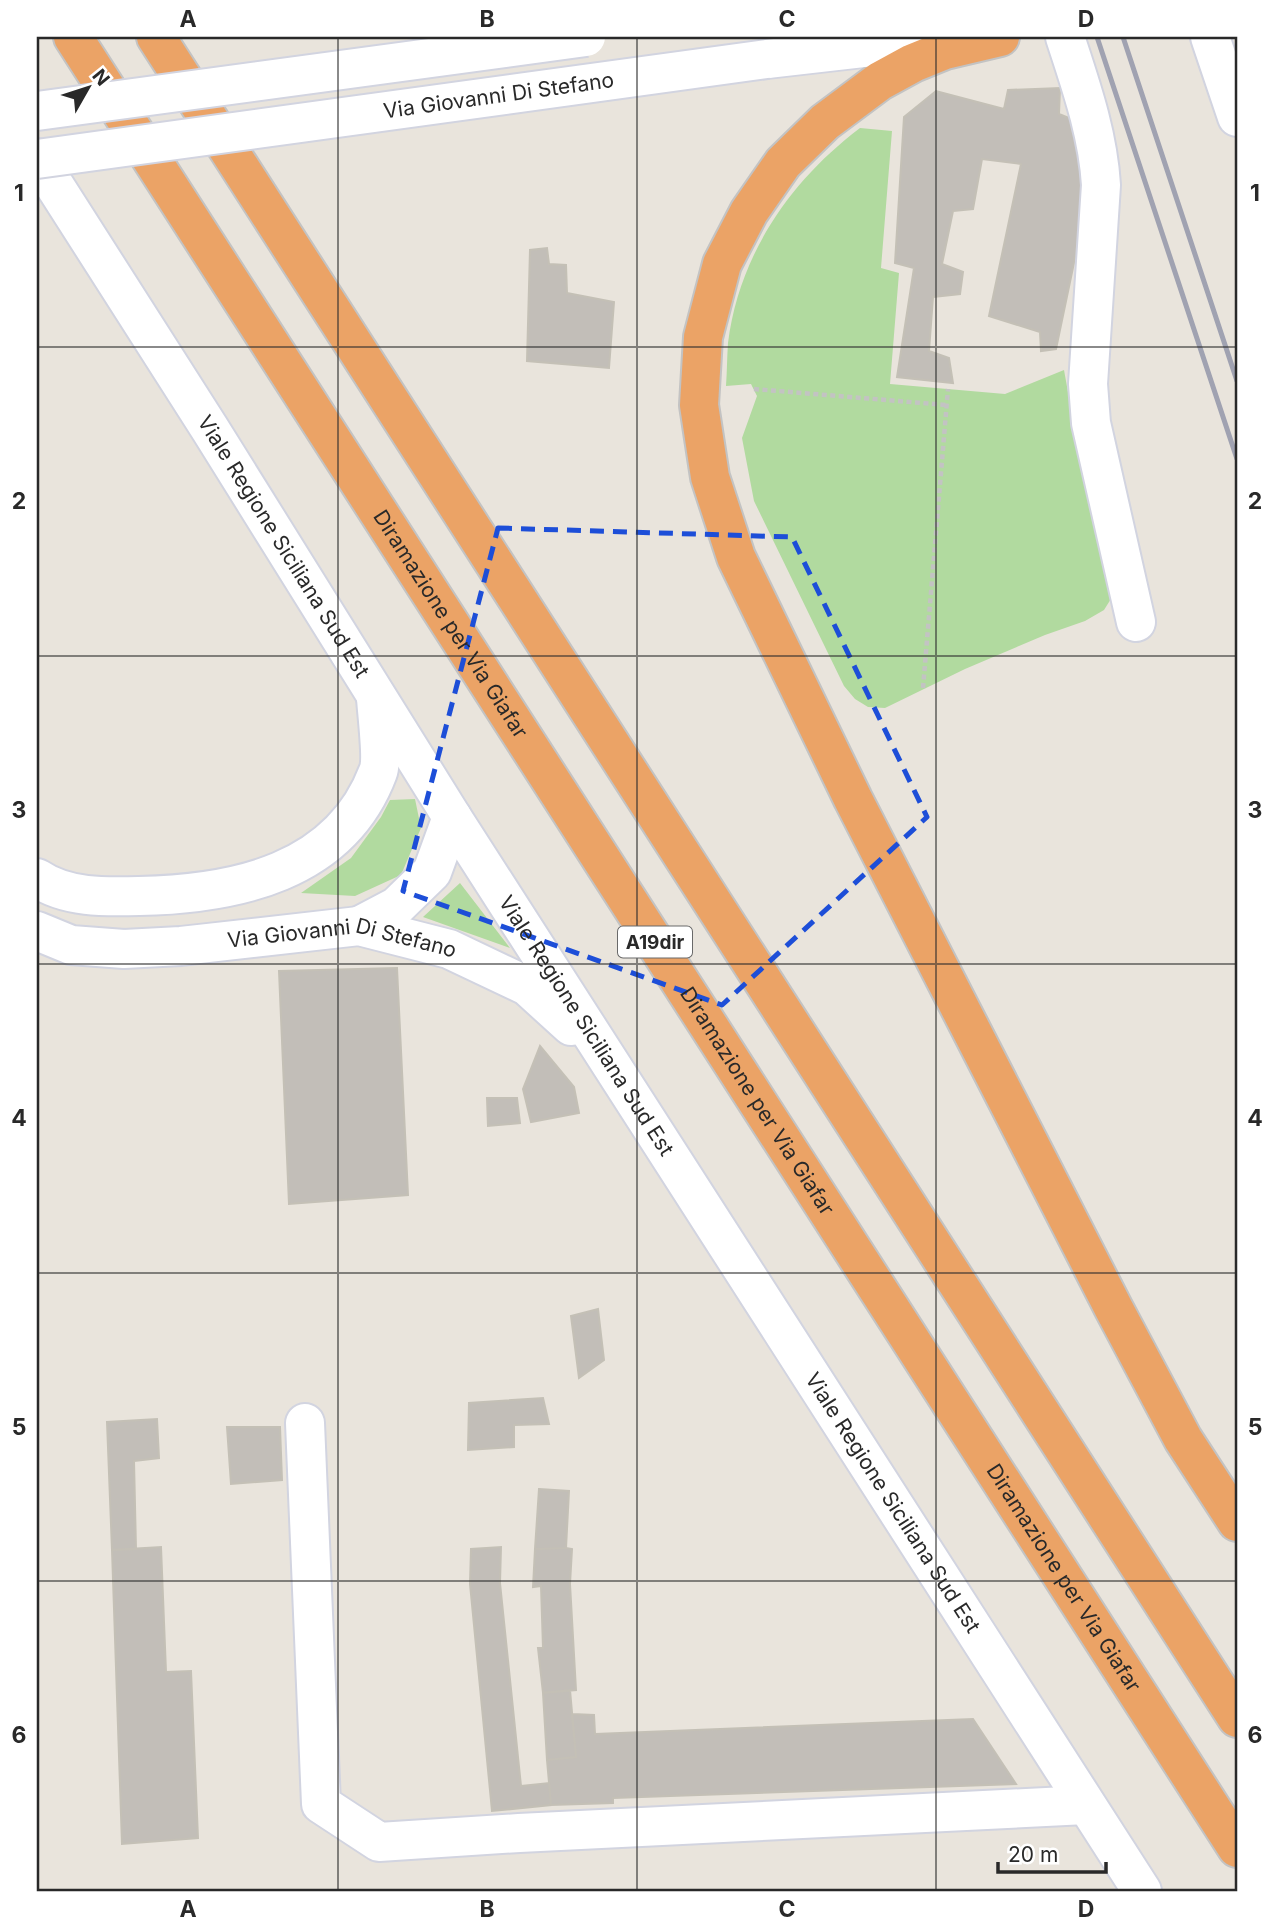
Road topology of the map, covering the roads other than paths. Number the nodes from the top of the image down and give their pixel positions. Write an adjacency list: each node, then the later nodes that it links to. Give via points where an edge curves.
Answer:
1 (73, 37): 23 (highway, Diramazione per Via Giafar / A19dir)
2 (156, 37): 21 (highway, A19dir)
3 (586, 37): 8 (street, bridge)
4 (959, 37): 10 (street, Via Giovanni Di Stefano, bridge)
5 (1000, 37): 20 (highway, via 945,50 880,81 825,122 783,163 749,212 722,264 703,337 699,405 710,477 736,557 853,799 1114,1309 1184,1438)
6 (1065, 37): 11 (street, via 1100,160 1088,350 1091,423)
7 (1210, 37): 9 (street)
8 (37, 111)
9 (1237, 117)
10 (37, 158): 12 (street, Viale Regione Siciliana Sud Est)
11 (1136, 622)
12 (376, 696): 13 (street, Viale Regione Siciliana Sud Est); 14 (street, via 379,770 358,811 333,839 306,859 276,875 232,888 167,896 94,898)
13 (452, 817): 15 (street, via 432,872 397,906); 18 (street, Viale Regione Siciliana Sud Est)
14 (37, 878)
15 (359, 926): 17 (street, Via Giovanni Di Stefano, via 181,946); 18 (street, Via Giovanni Di Stefano, via 449,949 527,986)
16 (37, 931): 17 (street, Via Giovanni Di Stefano)
17 (54, 947)
18 (611, 1063): 22 (street, Viale Regione Siciliana Sud Est)
19 (305, 1423): 22 (street, via 321,1804 379,1842)
20 (1237, 1522)
21 (1237, 1718)
22 (1086, 1805): 24 (street, Viale Regione Siciliana Sud Est)
23 (1237, 1847)
24 (1142, 1891)

